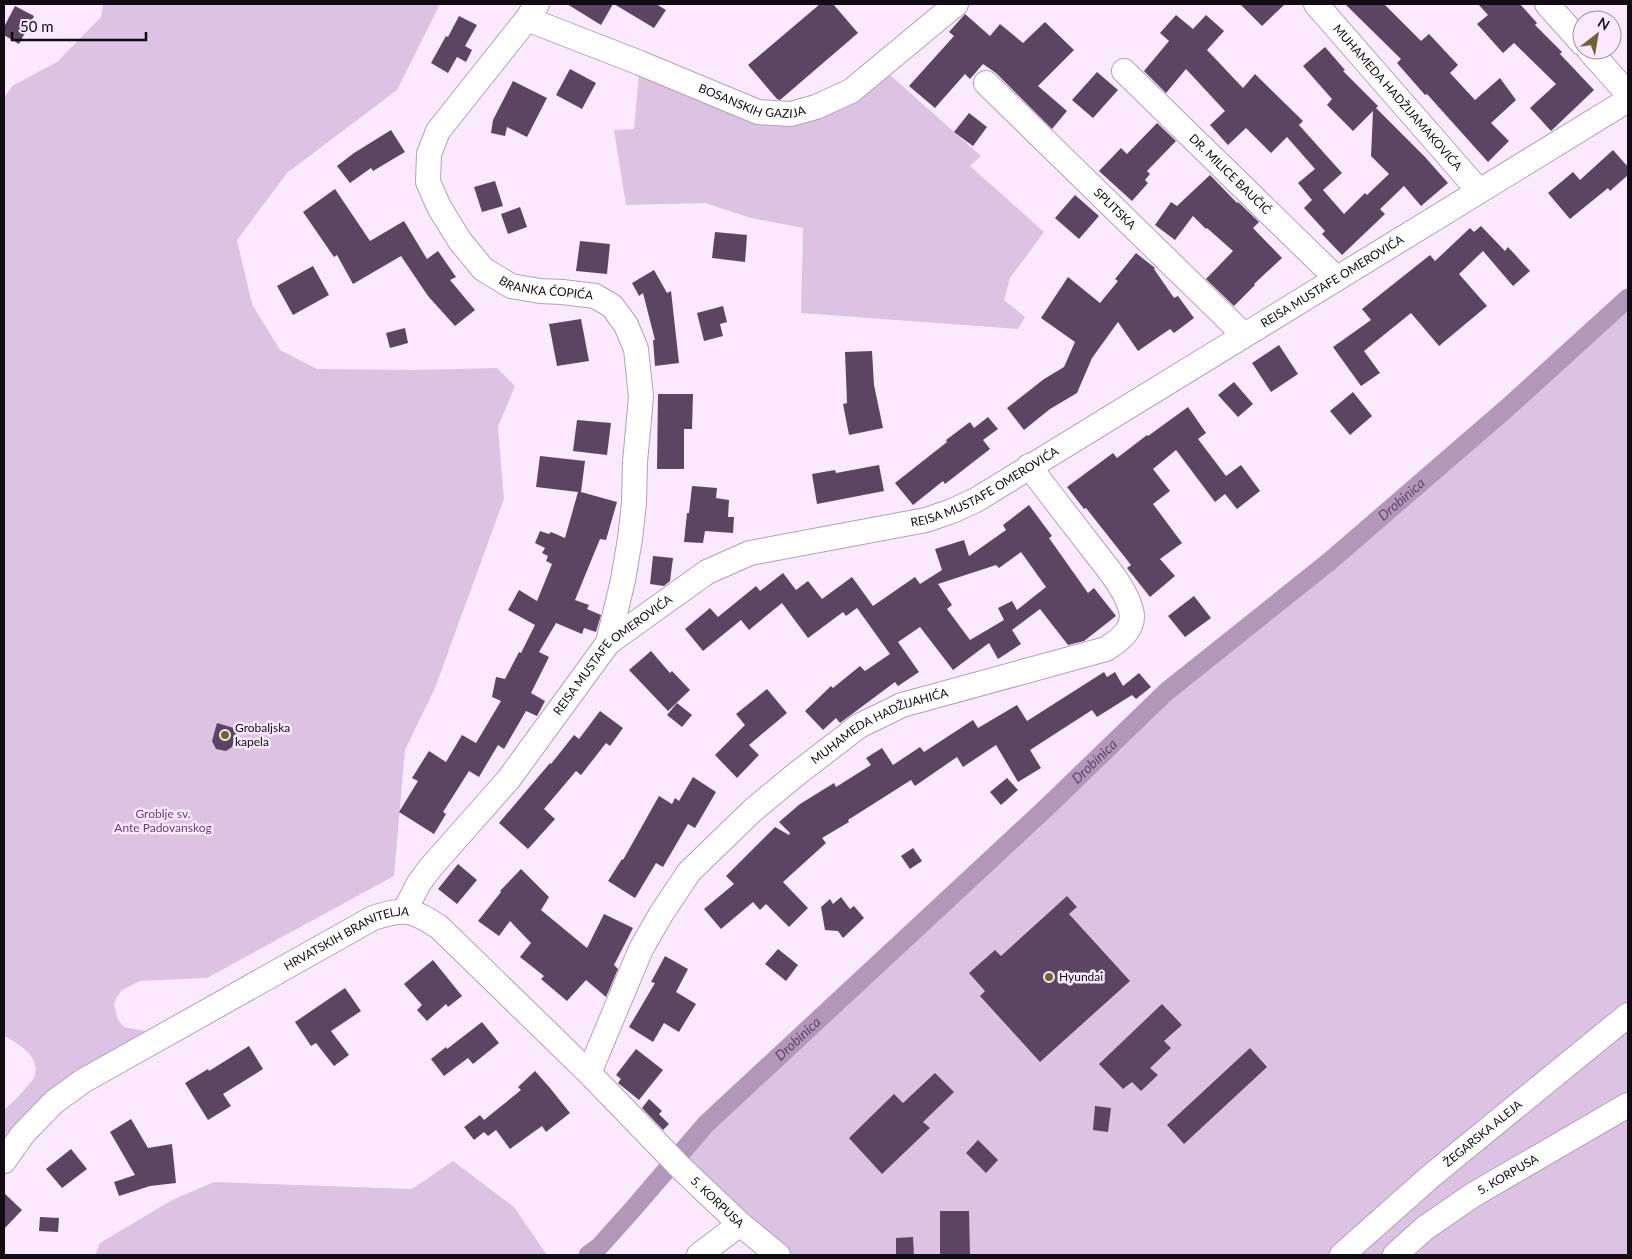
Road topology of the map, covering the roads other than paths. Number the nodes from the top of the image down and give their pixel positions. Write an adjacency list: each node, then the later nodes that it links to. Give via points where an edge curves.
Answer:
1 (956, 4): 4 (street, BOSANSKIH GAZIJA, via 851,91 791,114 758,112 640,63)
2 (1316, 4): 11 (street, MUHAMEDA HADŽIJAMAKOVIĆA)
3 (1547, 4): 5 (street)
4 (532, 12): 15 (street, BRANKA ĆOPIĆA, via 438,131 429,154 428,182 460,241 483,269 511,286 595,296 612,306 626,325 636,349 641,397 634,503 623,580)
5 (1572, 31)
6 (1598, 60): 9 (street)
7 (1124, 71): 12 (street, DR. MILICE BAUČIĆ)
8 (986, 83): 13 (street, SPLITSKA)
9 (1628, 94)
10 (1628, 100): 11 (street, REISA MUSTAFE OMEROVIĆA)
11 (1479, 191): 12 (street, REISA MUSTAFE OMEROVIĆA)
12 (1336, 278): 13 (street, REISA MUSTAFE OMEROVIĆA)
13 (1244, 335): 14 (street, REISA MUSTAFE OMEROVIĆA)
14 (1029, 466): 15 (street, REISA MUSTAFE OMEROVIĆA, via 976,500 926,520 750,553 707,572); 18 (street, MUHAMEDA HADŽIJAHIĆA, via 1125,595 1132,610 1131,624 1126,633 1106,649 902,706 859,726 794,776 753,810 689,872 641,948)
15 (608, 643): 16 (street, REISA MUSTAFE OMEROVIĆA, via 508,780 431,867)
16 (405, 910): 18 (street, HRVATSKIH BRANITELJA, via 439,927); 21 (street, HRVATSKIH BRANITELJA, via 373,918 83,1081 54,1102 23,1134)
17 (1628, 1015): 25 (street, ŽEGARSKA ALEJA, via 1431,1176)
18 (589, 1074): 20 (street, HRVATSKIH BRANITELJA)
19 (1628, 1105): 26 (street, 5. KORPUSA, via 1473,1195 1425,1228)
20 (658, 1146): 22 (street, 5. KORPUSA)
21 (4, 1160)
22 (740, 1224): 23 (street); 24 (street, 5. KORPUSA)
23 (699, 1255)
24 (778, 1255)
25 (1342, 1255)
26 (1395, 1255)

